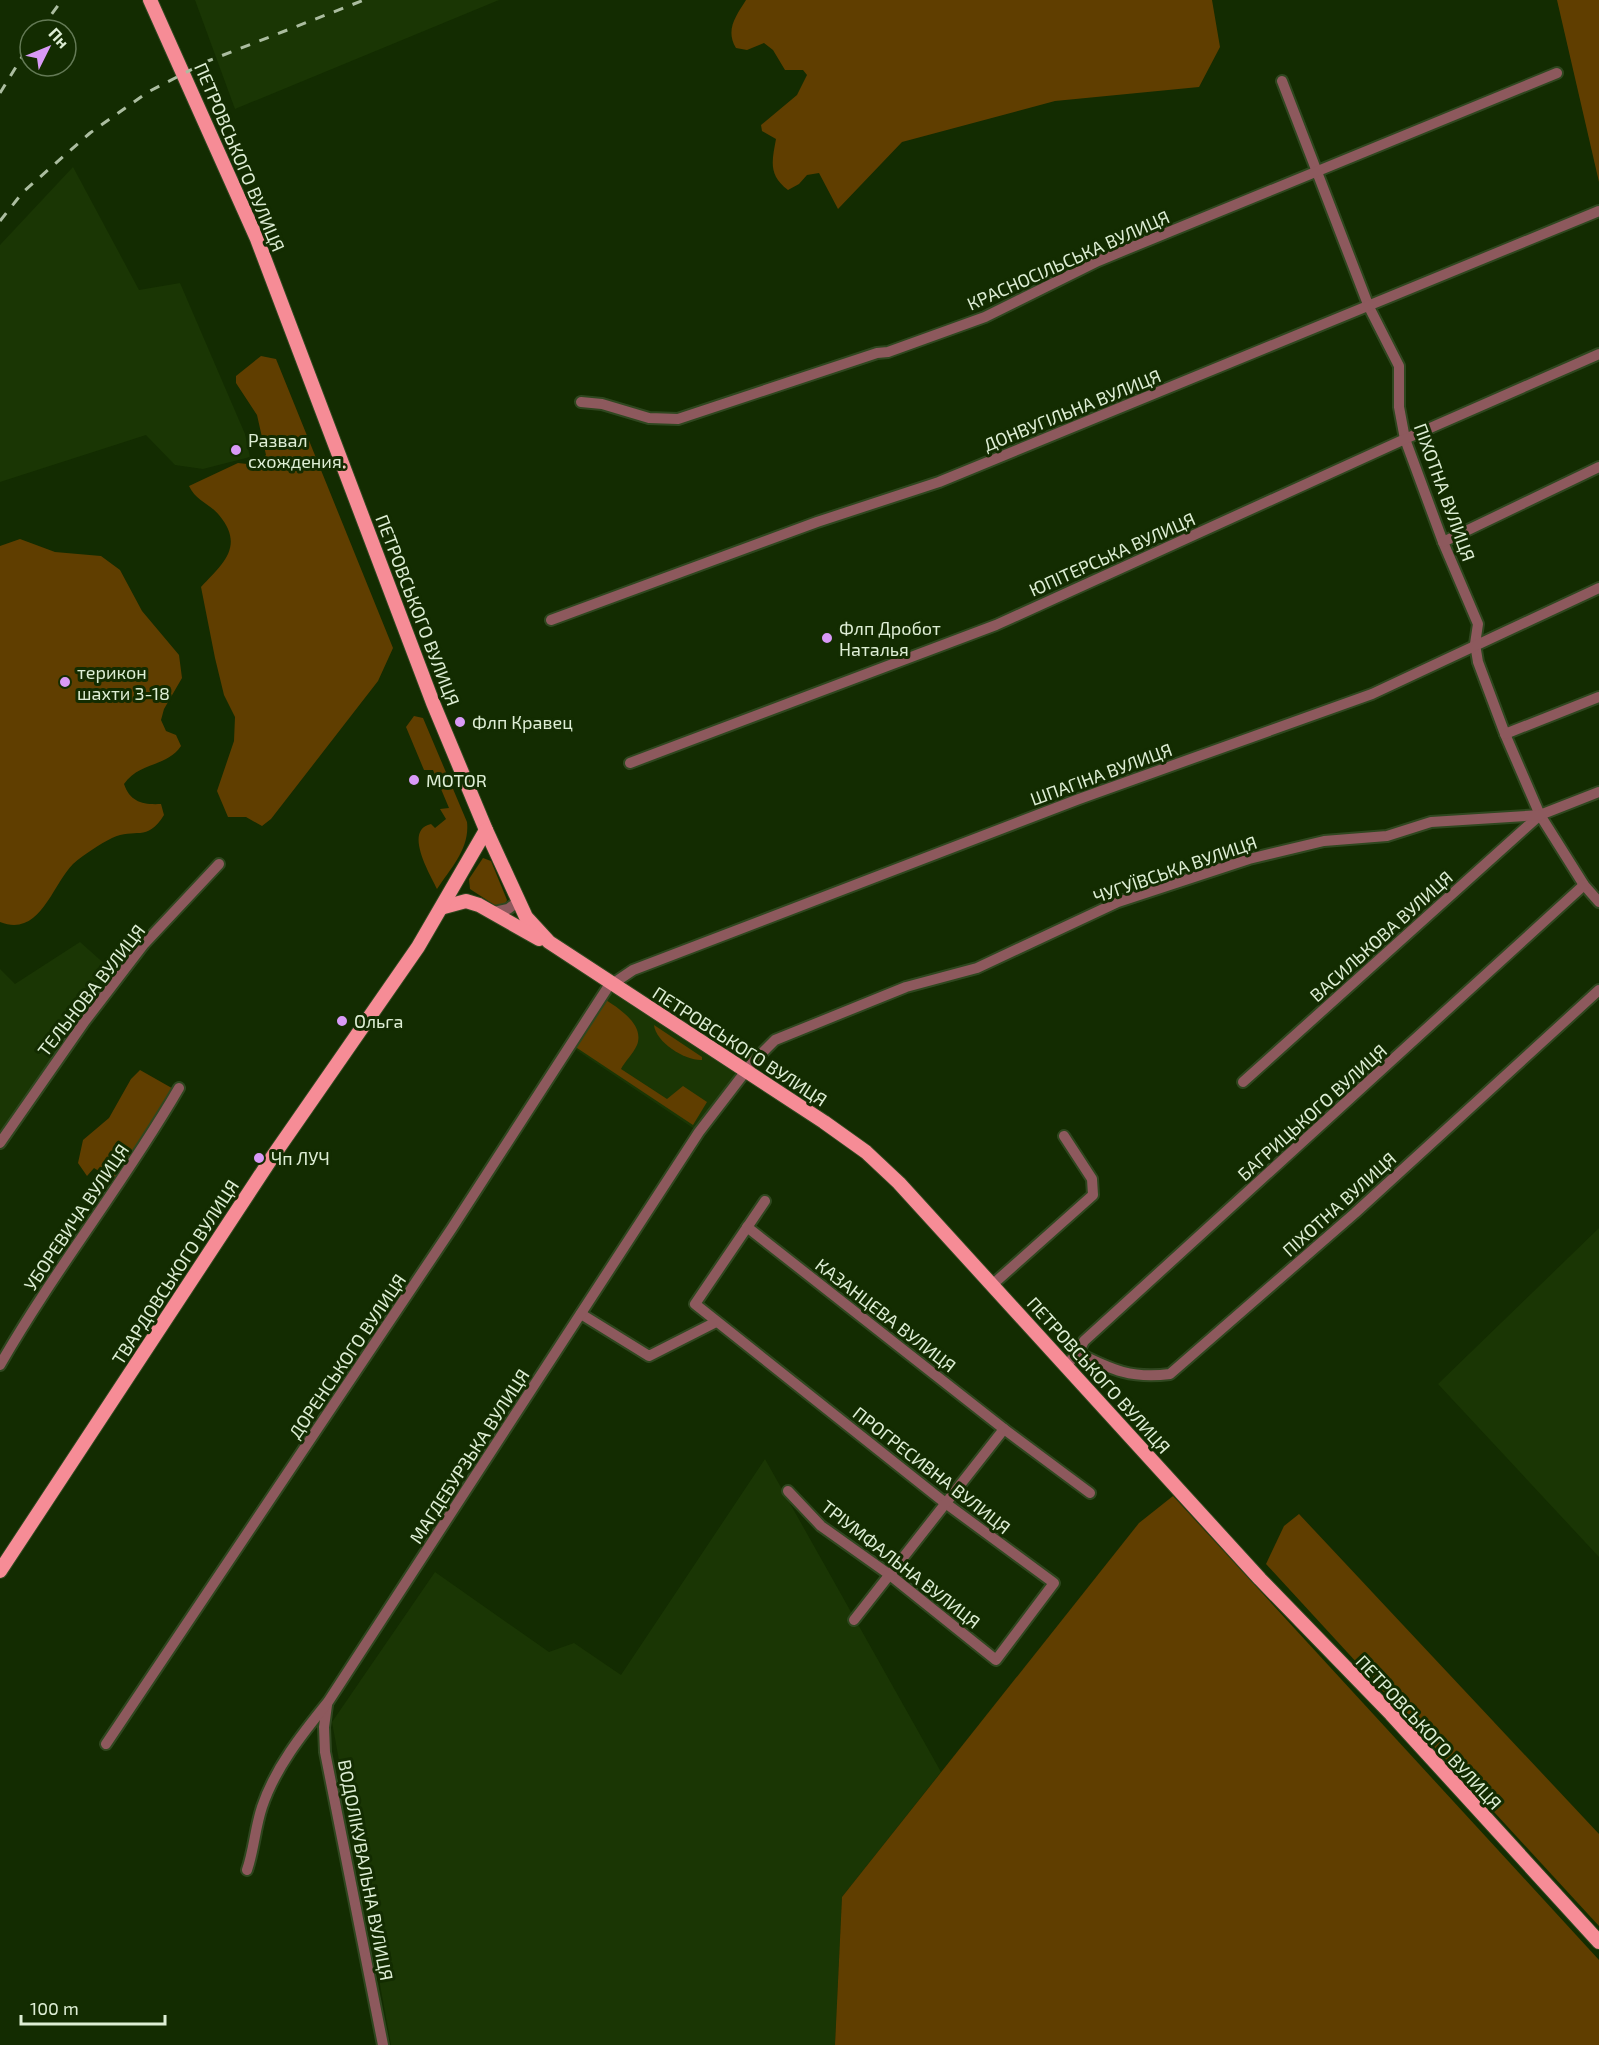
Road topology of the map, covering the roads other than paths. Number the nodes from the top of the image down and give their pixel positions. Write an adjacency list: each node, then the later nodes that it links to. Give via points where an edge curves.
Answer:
1 (150, 0): 20 (main road, ПЕТРОВСЬКОГО ВУЛИЦЯ, via 257,239)
2 (1557, 73): 4 (street, КРАСНОСІЛЬСЬКА ВУЛИЦЯ)
3 (1282, 81): 4 (street, ПІХОТНА ВУЛИЦЯ)
4 (1317, 170): 6 (street, ПІХОТНА ВУЛИЦЯ); 8 (street, КРАСНОСІЛЬСЬКА ВУЛИЦЯ, via 1098,261 985,317 764,392 678,419 649,418)
5 (1599, 211): 6 (street, ДОНВУГІЛЬНА ВУЛИЦЯ)
6 (1369, 306): 9 (street, ПІХОТНА ВУЛИЦЯ, via 1399,366 1399,407); 13 (street, ДОНВУГІЛЬНА ВУЛИЦЯ, via 939,482 817,522)
7 (1599, 354): 9 (street, ЮПІТЕРСЬКА ВУЛИЦЯ)
8 (581, 402)
9 (1405, 439): 11 (street, ПІХОТНА ВУЛИЦЯ); 17 (street, ЮПІТЕРСЬКА ВУЛИЦЯ, via 996,625)
10 (1599, 467): 11 (street)
11 (1443, 542): 14 (street, ПІХОТНА ВУЛИЦЯ, via 1478,624)
12 (1599, 588): 14 (street, ШПАГІНА ВУЛИЦЯ)
13 (551, 620)
14 (1475, 644): 16 (street, ПІХОТНА ВУЛИЦЯ); 28 (street, ШПАГІНА ВУЛИЦЯ, via 1372,694 1078,799 633,970)
15 (1599, 697): 16 (street)
16 (1505, 734): 19 (street, ПІХОТНА ВУЛИЦЯ)
17 (630, 763)
18 (1599, 792): 19 (street)
19 (1540, 815): 22 (street, ПІХОТНА ВУЛИЦЯ); 30 (street, ЧУГУЇВСЬКА ВУЛИЦЯ, via 1431,822 1387,836 1324,841 1249,859 1118,902 977,968 906,987 775,1040); 31 (street, ВАСИЛЬКОВА ВУЛИЦЯ)
20 (486, 830): 23 (main road, ПЕТРОВСЬКОГО ВУЛИЦЯ); 25 (main road, ТВАРДОВСЬКОГО ВУЛИЦЯ)
21 (219, 864): 34 (street, ТЕЛЬНОВА ВУЛИЦЯ, via 144,944)
22 (1584, 885): 24 (street, ПІХОТНА ВУЛИЦЯ); 40 (street, БАГРИЦЬКОГО ВУЛИЦЯ, via 1083,1341)
23 (519, 901): 26 (street); 27 (main road, ПЕТРОВСЬКОГО ВУЛИЦЯ, via 536,931)
24 (1599, 902)
25 (444, 907): 26 (main road, via 466,901); 47 (main road, ТВАРДОВСЬКОГО ВУЛИЦЯ, via 267,1165)
26 (494, 912): 27 (main road)
27 (579, 963): 28 (main road, ПЕТРОВСЬКОГО ВУЛИЦЯ)
28 (611, 984): 30 (main road, ПЕТРОВСЬКОГО ВУЛИЦЯ); 52 (street, ДОРЕНСЬКОГО ВУЛИЦЯ)
29 (1599, 990): 40 (street, ПІХОТНА ВУЛИЦЯ, via 1355,1213 1170,1374 1145,1378 1114,1371)
30 (746, 1071): 37 (main road, ПЕТРОВСЬКОГО ВУЛИЦЯ, via 866,1152 900,1183); 38 (street, МАГДЕБУРЗЬКА ВУЛИЦЯ, via 699,1132)
31 (1243, 1082)
32 (179, 1088): 41 (street, УБОРЕВИЧА ВУЛИЦЯ)
33 (1064, 1136): 37 (street, via 1092,1179 1093,1195)
34 (0, 1143)
35 (765, 1201): 36 (street, ПРОГРЕСИВНА ВУЛИЦЯ)
36 (747, 1227): 39 (street, ПРОГРЕСИВНА ВУЛИЦЯ, via 695,1304); 43 (street, КАЗАНЦЕВА ВУЛИЦЯ)
37 (992, 1285): 42 (main road, ПЕТРОВСЬКОГО ВУЛИЦЯ)
38 (581, 1314): 39 (street, via 649,1356); 51 (street, МАГДЕБУРЗЬКА ВУЛИЦЯ)
39 (716, 1322): 46 (street, ПРОГРЕСИВНА ВУЛИЦЯ)
40 (1078, 1353): 42 (street, БАГРИЦЬКОГО ВУЛИЦЯ)
41 (0, 1365)
42 (1066, 1365): 54 (main road, ПЕТРОВСЬКОГО ВУЛИЦЯ)
43 (1004, 1429): 45 (street, КАЗАНЦЕВА ВУЛИЦЯ); 46 (street)
44 (788, 1491): 48 (street, ТРІУМФАЛЬНА ВУЛИЦЯ, via 822,1526)
45 (1090, 1493)
46 (944, 1502): 48 (street); 50 (street, ПРОГРЕСИВНА ВУЛИЦЯ, via 1054,1583)
47 (0, 1571)
48 (890, 1575): 49 (street); 50 (street, ТРІУМФАЛЬНА ВУЛИЦЯ)
49 (854, 1620)
50 (996, 1660)
51 (328, 1702): 53 (street, МАГДЕБУРЗЬКА ВУЛИЦЯ, via 300,1737 270,1788 261,1808 255,1849); 55 (street, ВОДОЛІКУВАЛЬНА ВУЛИЦЯ, via 325,1752)
52 (106, 1744)
53 (247, 1870)
54 (1599, 1942)
55 (382, 2045)

